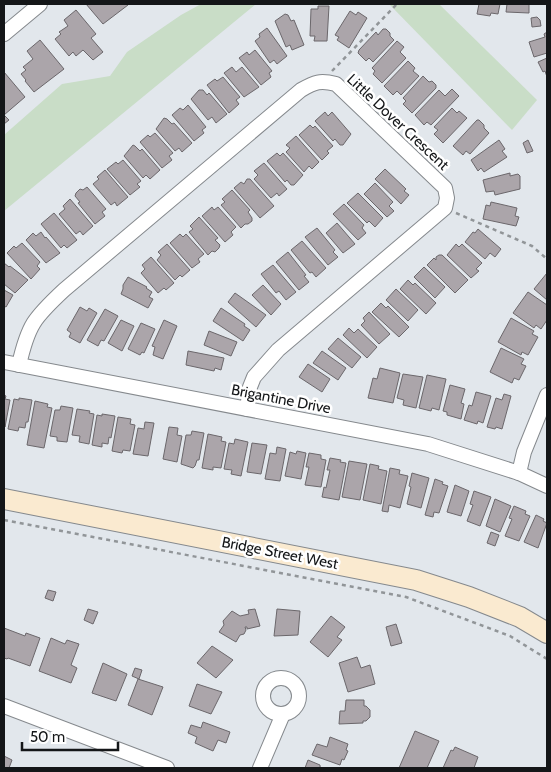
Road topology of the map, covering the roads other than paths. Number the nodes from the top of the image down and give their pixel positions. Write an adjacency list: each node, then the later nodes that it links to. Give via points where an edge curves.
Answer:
1 (40, 4): 2 (street)
2 (4, 34)
3 (4, 362): 4 (street, Brigantine Drive)
4 (19, 365): 6 (street, Brigantine Drive); 6 (street, Little Dover Crescent, via 30,328 40,312 64,290 301,90 312,83 336,84 445,188 445,208 278,350 254,377)
5 (547, 395): 7 (street)
6 (247, 409): 7 (street, Brigantine Drive, via 428,444)
7 (519, 473): 8 (street, Brigantine Drive)
8 (547, 486)
9 (4, 499): 10 (main road, Bridge Street West, via 416,580 520,617)
10 (547, 633)
11 (4, 706): 13 (street)
12 (283, 714): 14 (street)
13 (166, 768)
14 (260, 768)

